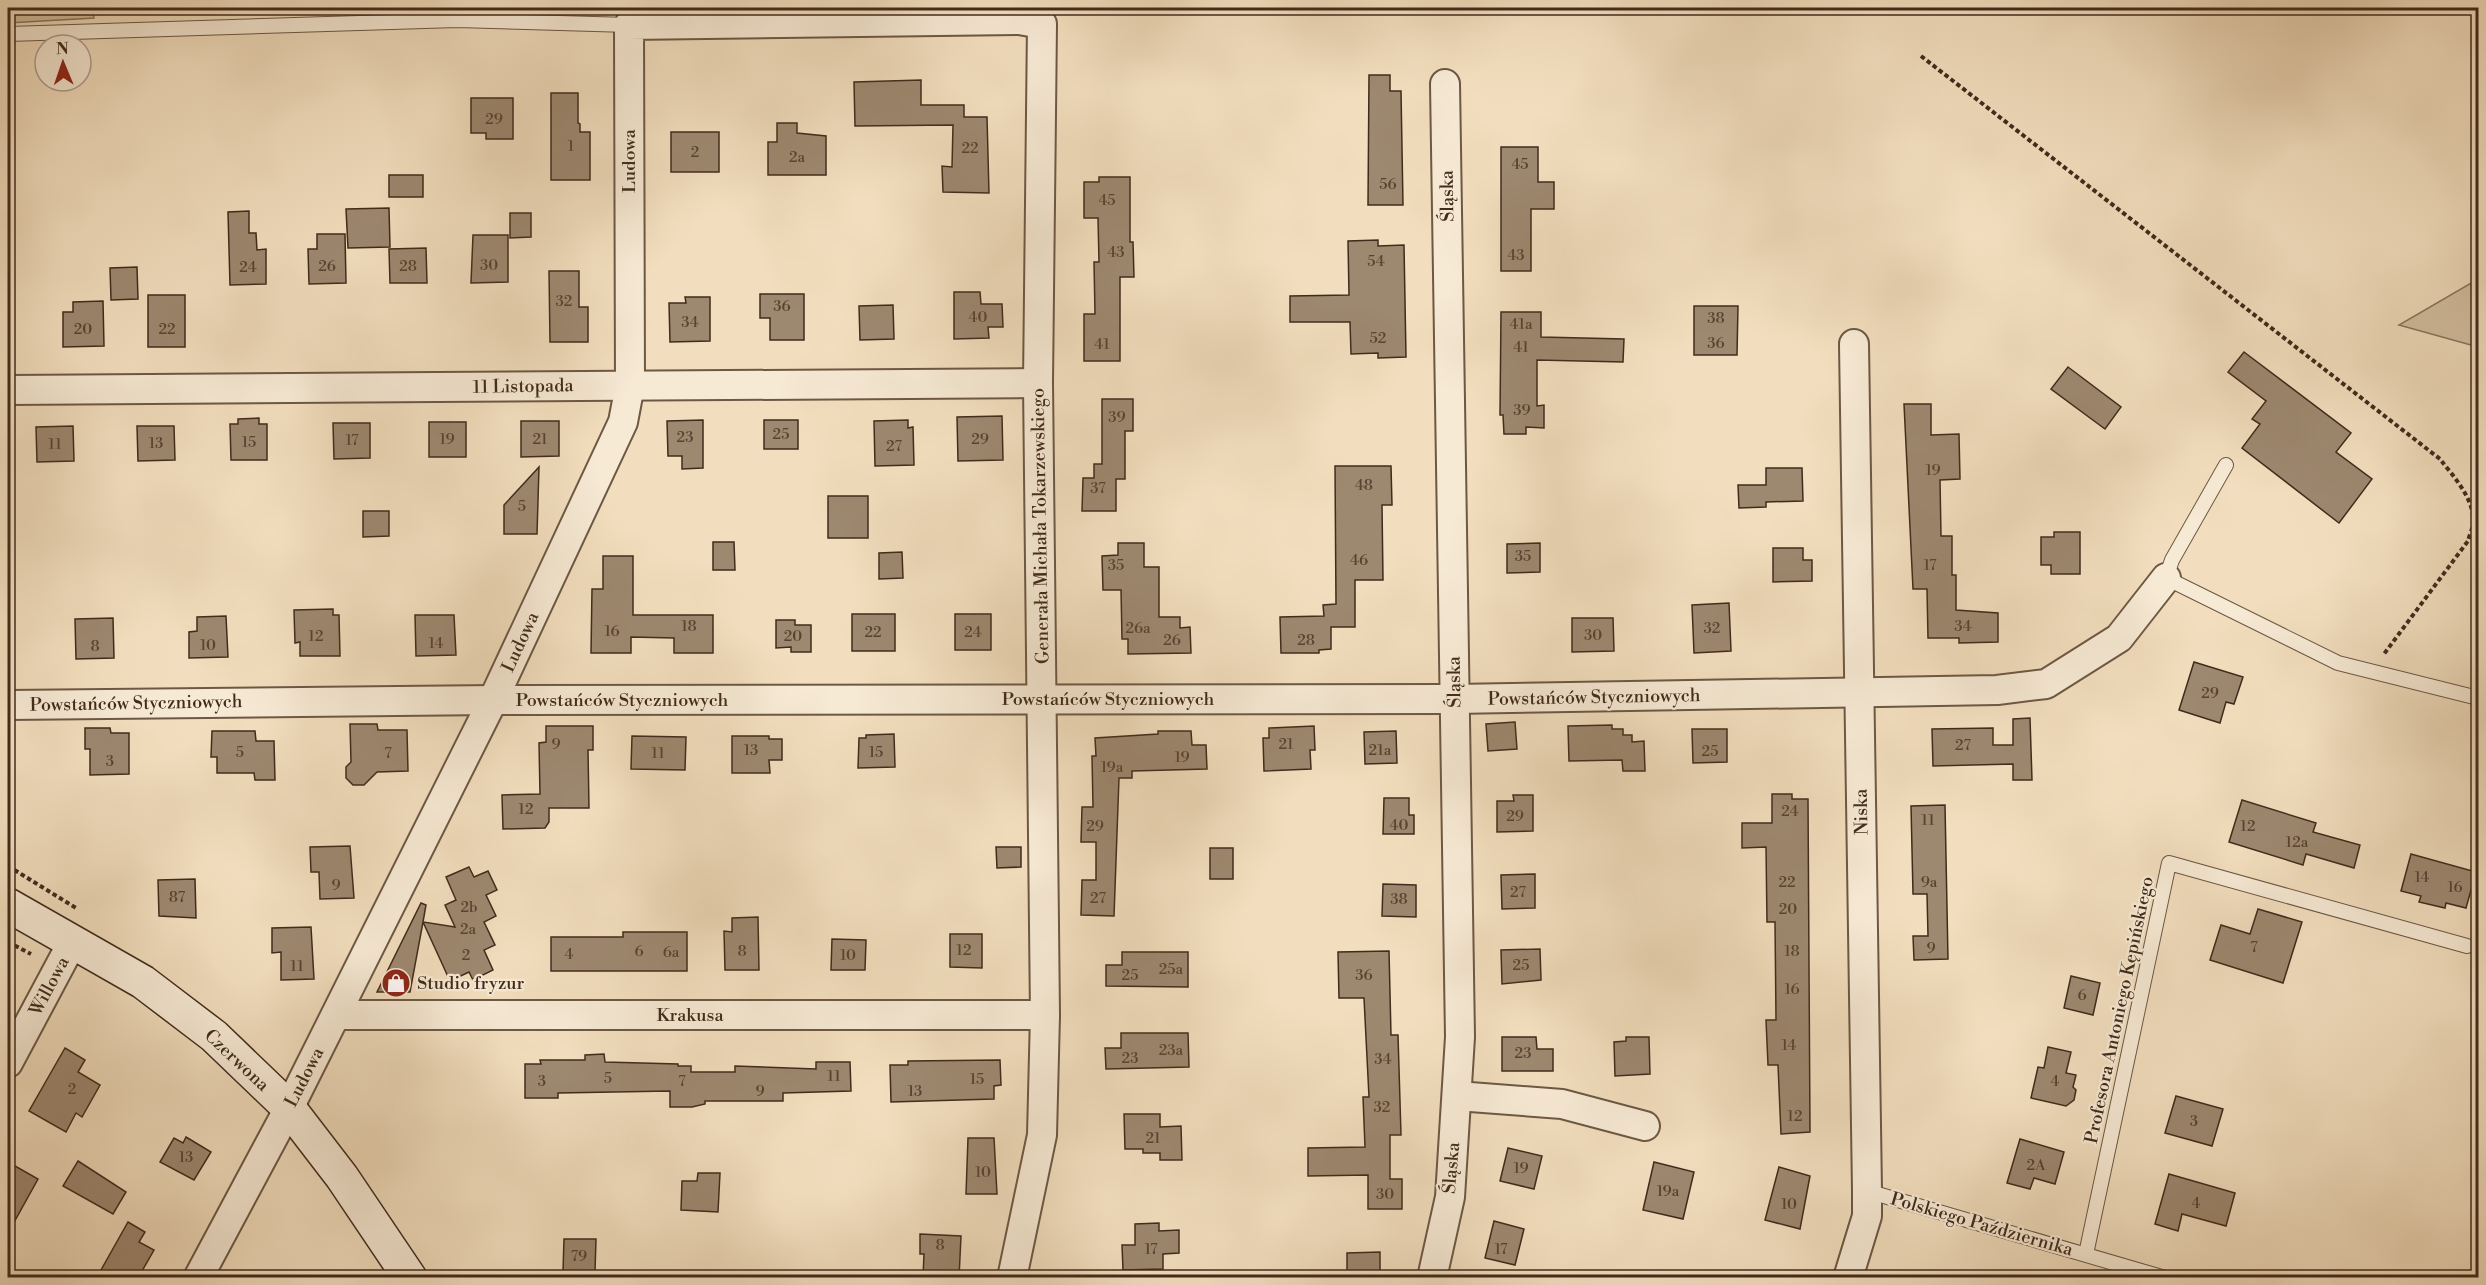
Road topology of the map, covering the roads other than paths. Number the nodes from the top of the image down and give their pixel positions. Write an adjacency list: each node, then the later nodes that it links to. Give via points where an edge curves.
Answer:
1 (629, 25): 2 (lane, via 458,20); 5 (street, Generała Michała Tokarzewskiego, via 1018,20 1042,24); 6 (street, Ludowa)
2 (8, 34)
3 (1445, 84): 13 (street, Śląska)
4 (1854, 344): 10 (street, Niska)
5 (1038, 383): 6 (street, 11 Listopada); 12 (street, Generała Michała Tokarzewskiego)
6 (630, 385): 7 (street, 11 Listopada); 14 (street, Ludowa, via 623,422)
7 (8, 390)
8 (2226, 465): 9 (lane, via 2172,560)
9 (2166, 578): 10 (street, Powstańców Styczniowych, via 2119,638 2046,684 1997,690); 11 (lane, via 2338,663)
10 (1859, 693): 13 (street, Powstańców Styczniowych); 25 (street, Niska)
11 (2478, 698)
12 (1042, 699): 13 (street, Powstańców Styczniowych); 14 (street, Powstańców Styczniowych); 19 (street, Generała Michała Tokarzewskiego)
13 (1454, 699): 22 (street, Śląska, via 1460,1037)
14 (493, 700): 15 (street, Powstańców Styczniowych); 20 (street, Ludowa)
15 (8, 705)
16 (8, 905): 18 (main road, Czerwona)
17 (2467, 946): 26 (lane, Profesora Antoniego Kępińskiego, via 2169,863)
18 (66, 955): 21 (street, Willowa); 23 (main road, Czerwona, via 143,982 214,1036)
19 (1045, 1015): 20 (street, Krakusa); 29 (street, Generała Michała Tokarzewskiego, via 1042,1135)
20 (336, 1016): 23 (street, Ludowa)
21 (8, 1063)
22 (1457, 1096): 24 (street, via 1562,1104); 30 (street, Śląska, via 1450,1197)
23 (289, 1108): 27 (street, Ludowa); 28 (main road, Czerwona)
24 (1645, 1126)
25 (1867, 1191): 26 (lane, Polskiego Października); 31 (street, Niska, via 1867,1216)
26 (2086, 1254): 32 (lane, Polskiego Października)
27 (198, 1278)
28 (410, 1278)
29 (1012, 1278)
30 (1432, 1278)
31 (1848, 1278)
32 (2165, 1278)

